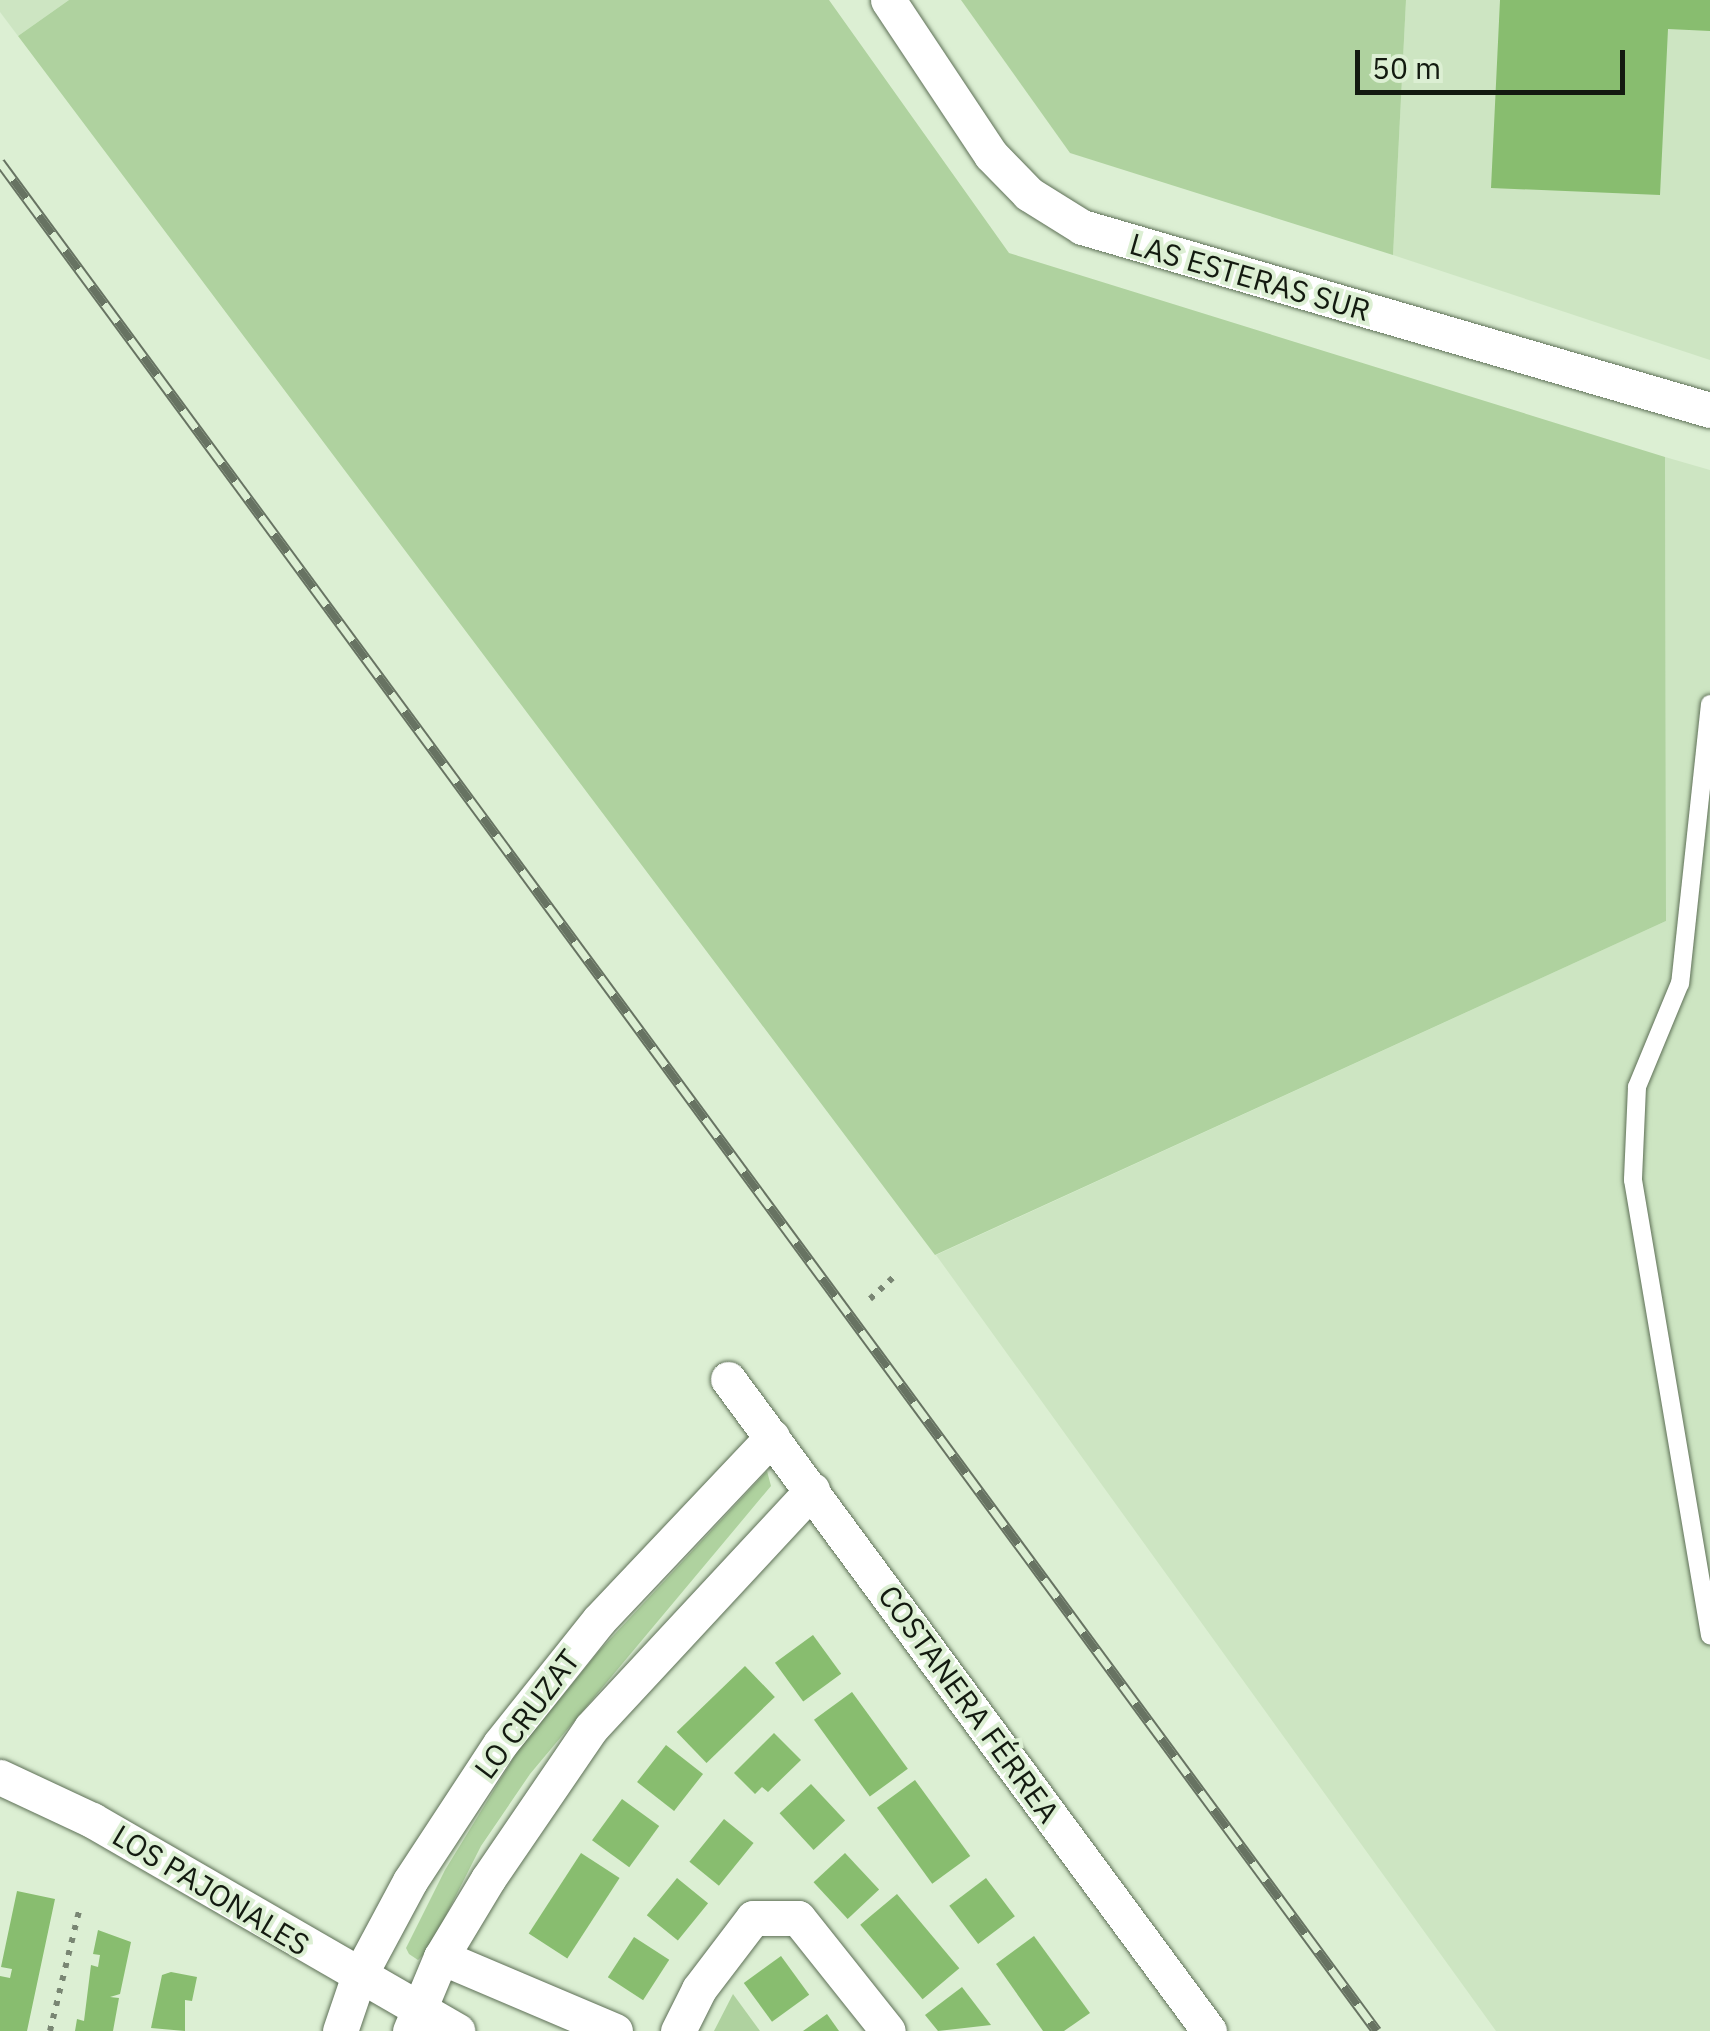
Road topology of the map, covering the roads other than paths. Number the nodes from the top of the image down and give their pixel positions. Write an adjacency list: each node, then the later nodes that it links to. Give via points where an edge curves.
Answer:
1 (888, 0): 2 (street, LAS ESTERAS SUR, via 1000,165 1029,194 1082,227)
2 (1710, 410)
3 (1710, 704): 7 (lane, via 1680,983 1637,1087 1633,1180)
4 (728, 1379): 5 (street, COSTANERA FÉRREA)
5 (772, 1437): 6 (street, COSTANERA FÉRREA); 10 (street, LO CRUZAT, via 599,1620 500,1744 418,1867)
6 (812, 1490): 9 (street, LO CRUZAT, via 591,1728); 18 (street, COSTANERA FÉRREA)
7 (1710, 1636)
8 (0, 1777): 10 (street, LOS PAJONALES, via 92,1820)
9 (441, 1958): 11 (street); 12 (street, LO CRUZAT)
10 (358, 1978): 12 (street, LOS PAJONALES); 13 (street, LO CRUZAT)
11 (533, 2014): 15 (street)
12 (414, 2021): 14 (street, LOS PAJONALES)
13 (340, 2031)
14 (458, 2031)
15 (615, 2031)
16 (678, 2031): 17 (street, via 753,1918 798,1918)
17 (888, 2031)
18 (1209, 2031)

